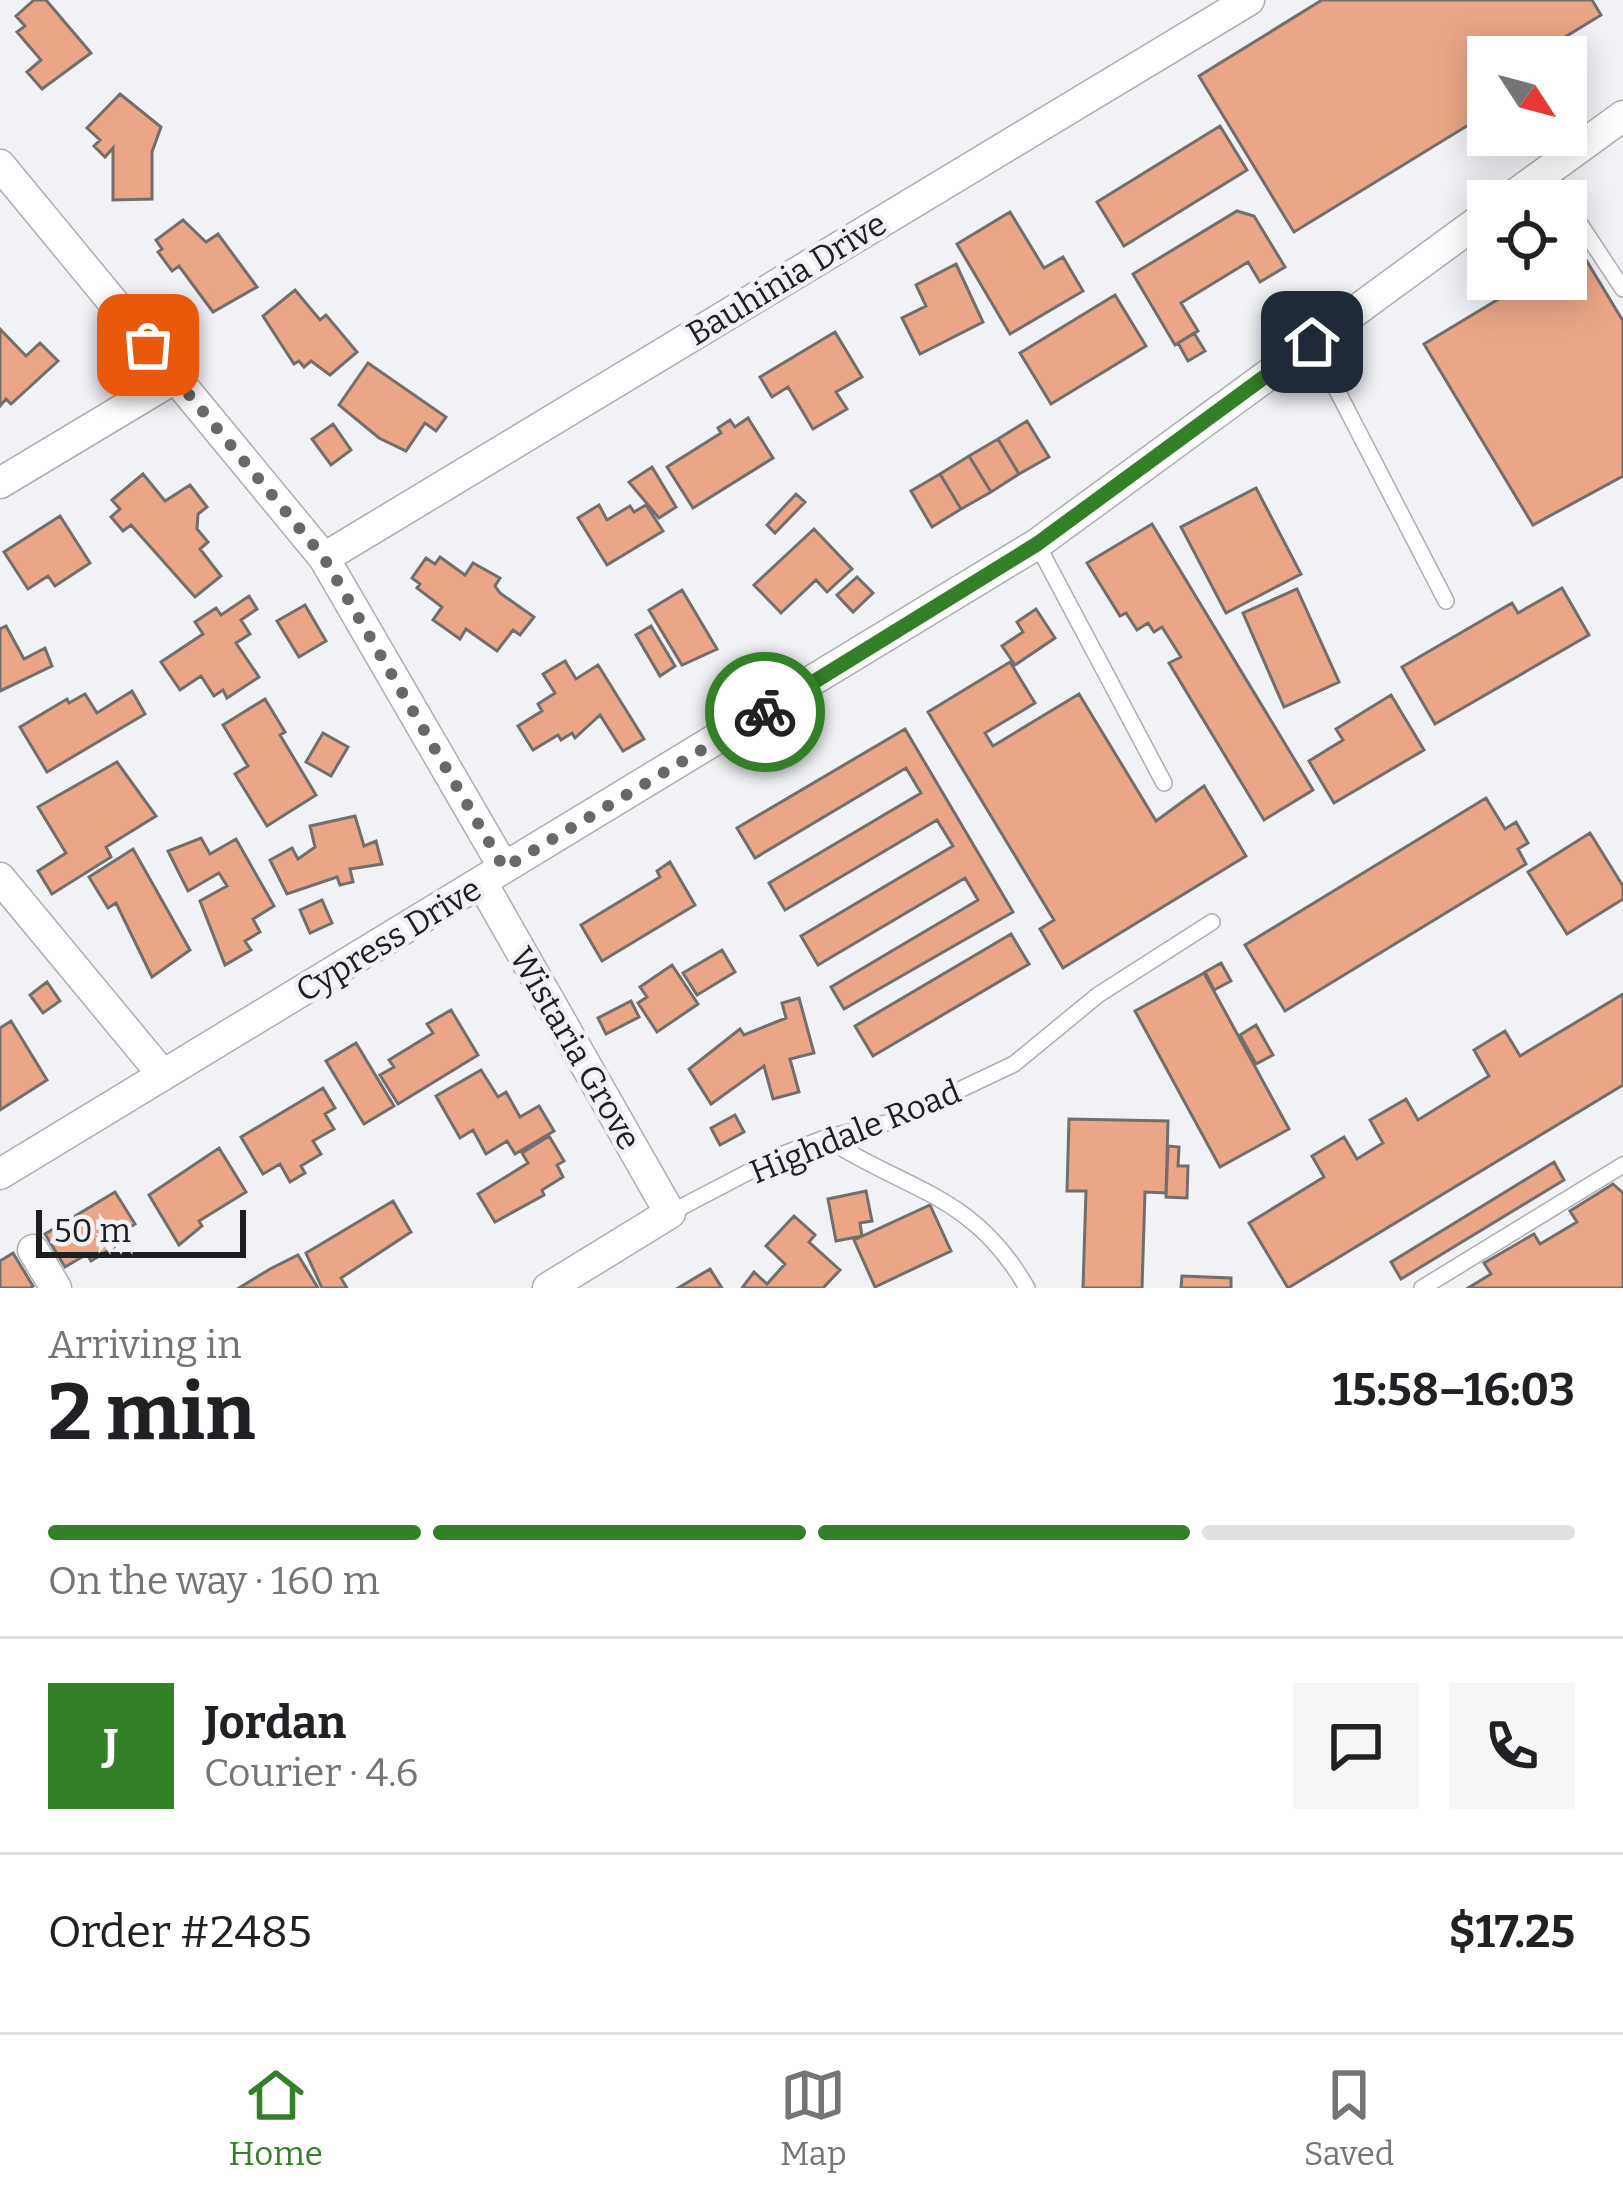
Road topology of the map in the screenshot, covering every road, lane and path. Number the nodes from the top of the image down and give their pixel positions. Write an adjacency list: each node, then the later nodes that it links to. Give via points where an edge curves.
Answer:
1 (1249, 0): 14 (street, Bauhinia Drive)
2 (1623, 116): 4 (street)
3 (0, 165): 11 (street, Wistaria Grove)
4 (1545, 172): 5 (street); 6 (lane)
5 (1534, 180)
6 (1550, 180)
7 (1467, 229): 10 (street, Cypress Drive)
8 (1587, 235): 9 (lane)
9 (1623, 289)
10 (1312, 342): 13 (street, Cypress Drive); 15 (lane)
11 (175, 378): 12 (street); 14 (street, Wistaria Grove)
12 (0, 483)
13 (1037, 544): 16 (lane); 17 (street, Cypress Drive)
14 (324, 558): 17 (street, Wistaria Grove)
15 (1447, 601)
16 (1164, 783)
17 (493, 875): 20 (street, Cypress Drive); 24 (street, Wistaria Grove)
18 (0, 878): 20 (street)
19 (1212, 922): 21 (lane, Highdale Road, via 1108,987 1014,1064 894,1121)
20 (163, 1076): 23 (street, Cypress Drive)
21 (825, 1138): 24 (lane, Highdale Road); 28 (lane, via 948,1199 977,1222)
22 (1623, 1165): 29 (lane)
23 (0, 1174)
24 (670, 1213): 27 (street, Highdale Road)
25 (33, 1250): 26 (street)
26 (56, 1288)
27 (548, 1288)
28 (1027, 1288)
29 (1422, 1288)

